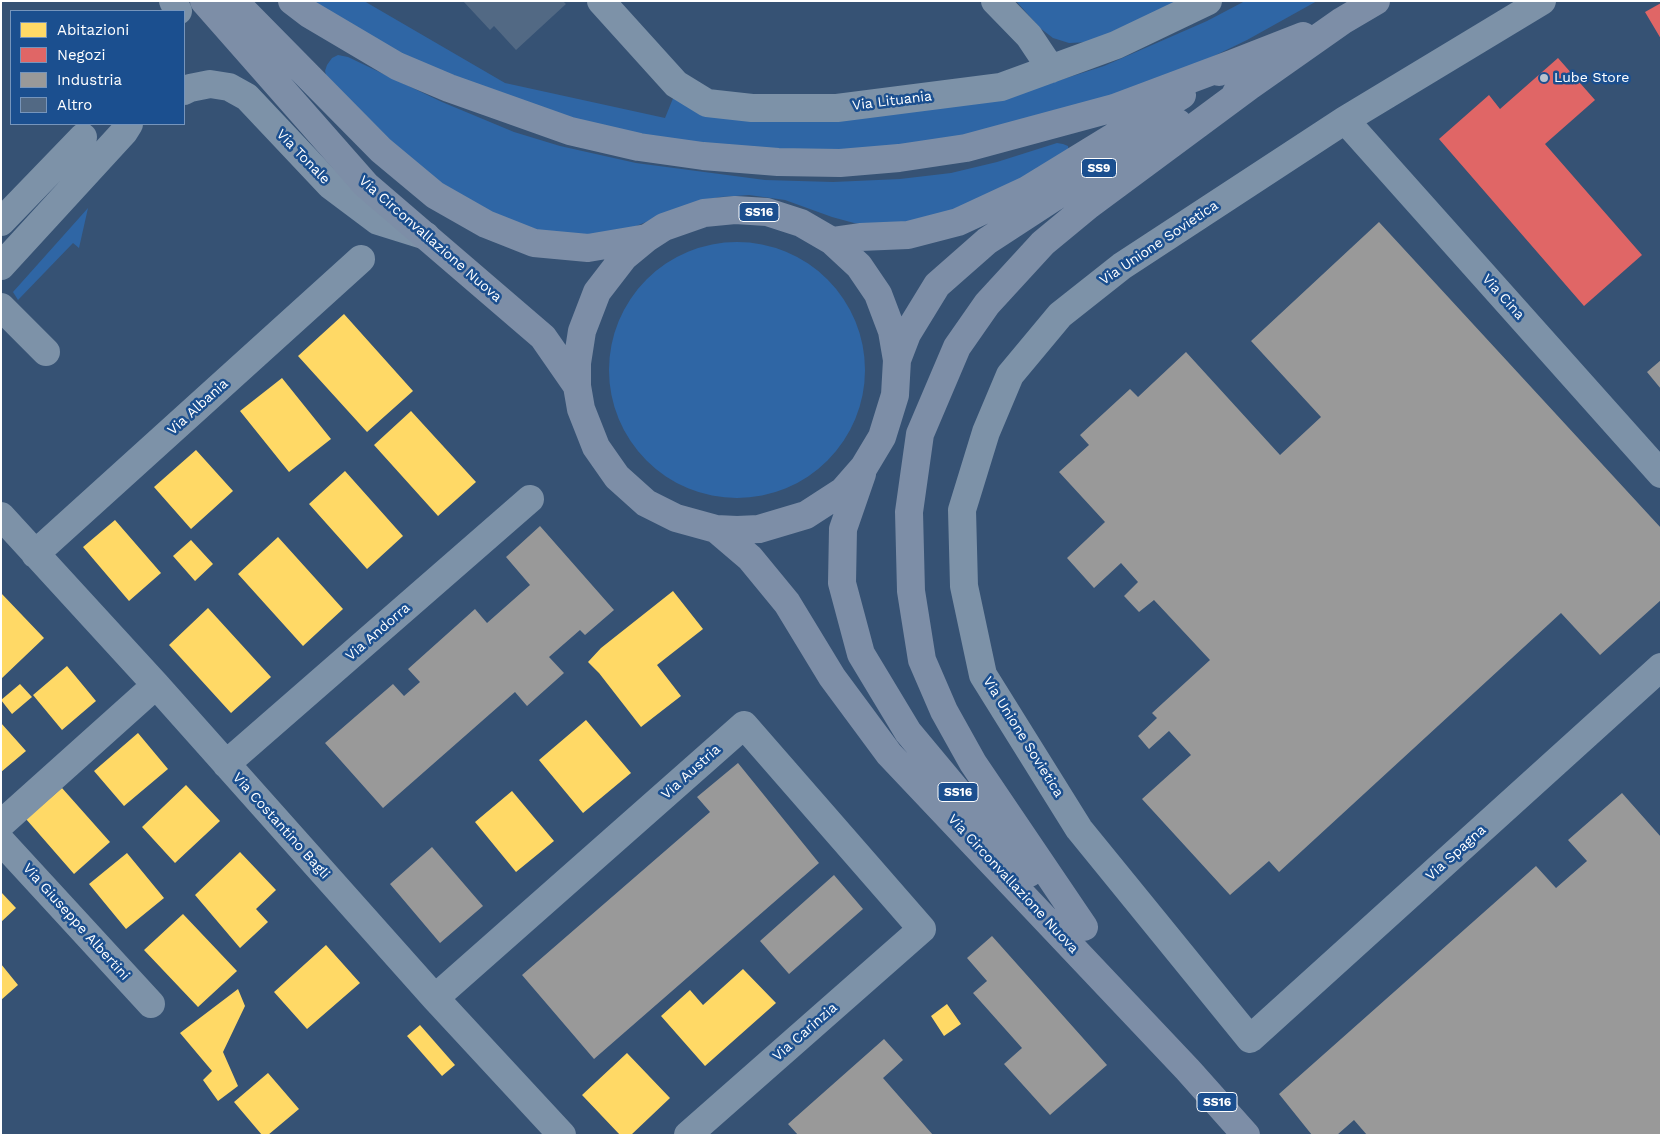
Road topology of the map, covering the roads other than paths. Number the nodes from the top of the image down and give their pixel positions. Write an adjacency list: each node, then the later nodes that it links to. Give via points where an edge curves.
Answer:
1 (204, 1): 18 (main road, Via Circonvallazione Nuova / SS16, via 366,186)
2 (234, 1): 19 (main road, SS16, via 381,150 443,200 486,224 534,243 588,248)
3 (292, 1): 10 (main road, via 398,66 449,88 570,131 639,147 778,162 899,158 966,148 1114,108)
4 (601, 1): 11 (street, Via Lituania, via 676,84 707,103 752,108 837,108 1001,87)
5 (995, 1): 11 (street, via 1029,36)
6 (1208, 1): 11 (street, Via Lituania, via 1116,45)
7 (1376, 1): 9 (main road, SS9)
8 (1542, 1): 14 (street, Via Unione Sovietica)
9 (1342, 21): 10 (main road, SS9); 12 (main road, SS9)
10 (1234, 63): 20 (main road, SS9, via 1028,190 958,222 908,235)
11 (1051, 69)
12 (1252, 85): 25 (main road, SS9, via 1128,149 987,241 937,285 906,334); 38 (main road, via 1089,205 1043,244 987,304 957,347 920,434 909,512 910,591 922,660 944,711 974,763)
13 (185, 90): 18 (street, Via Tonale, via 210,84 229,88 247,97 330,185 378,221)
14 (1345, 120): 28 (street, Via Cina); 42 (street, Via Unione Sovietica, via 1122,266 1060,315 1010,375 986,432 962,510 964,586 984,675 1079,828)
15 (129, 126): 22 (street)
16 (83, 137): 17 (street)
17 (1, 222)
18 (426, 236): 26 (main road, Via Circonvallazione Nuova / SS16, via 543,337)
19 (647, 238): 20 (main road, SS16, via 704,213 735,210 767,212 802,223); 26 (main road, SS16, via 624,257 597,292 582,331)
20 (832, 241): 25 (main road, SS16, via 859,266 878,294 892,331)
21 (361, 259): 32 (street, Via Albania)
22 (1, 266)
23 (1, 307): 24 (street)
24 (46, 352)
25 (897, 360): 27 (main road, SS16, via 895,395 882,437)
26 (577, 386): 31 (main road, SS16, via 581,409 596,447 617,477 646,503 676,518)
27 (864, 467): 31 (main road, SS16, via 843,490 806,515 759,529); 38 (main road, Via Circonvallazione Nuova / SS16, via 844,529 842,583 861,654 908,732 1008,852)
28 (1661, 474)
29 (530, 500): 35 (street, Via Andorra)
30 (1, 516): 32 (street, Via Costantino Bagli)
31 (716, 529): 43 (main road, Via Circonvallazione Nuova / SS16, via 750,558 787,603 832,677 889,754)
32 (35, 554): 34 (street, Via Costantino Bagli)
33 (1661, 667): 42 (street, Via Spagna)
34 (156, 685): 35 (street, Via Costantino Bagli); 36 (street)
35 (226, 764): 40 (street, Via Costantino Bagli)
36 (1, 824)
37 (1, 841): 41 (street, Via Giuseppe Albertini)
38 (1084, 927): 43 (main road, Via Circonvallazione Nuova / SS16)
39 (922, 929): 40 (street, Via Austria, via 744,726); 45 (street, Via Carinzia)
40 (436, 998): 44 (street, Via Costantino Bagli)
41 (151, 1004)
42 (1250, 1039)
43 (1188, 1070): 46 (main road, Via Circonvallazione Nuova / SS16)
44 (562, 1135)
45 (688, 1135)
46 (1246, 1135)

